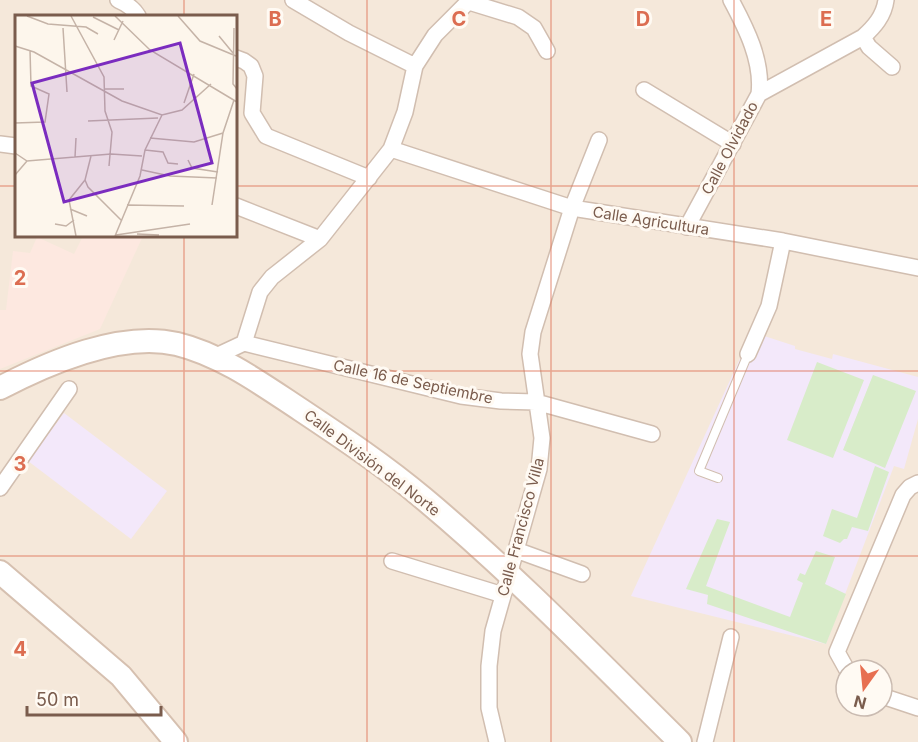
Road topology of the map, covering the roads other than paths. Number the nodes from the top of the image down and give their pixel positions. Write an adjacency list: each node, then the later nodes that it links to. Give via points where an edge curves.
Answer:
1 (117, 0): 6 (street)
2 (293, 0): 10 (street)
3 (731, 0): 13 (street, Calle Olvidado, via 755,54)
4 (886, 0): 7 (street, via 875,26)
5 (470, 1): 8 (street, via 518,17 534,28); 10 (street, via 435,35)
6 (138, 15)
7 (863, 37): 11 (street); 13 (street)
8 (547, 51)
9 (237, 58): 19 (street, via 251,66 255,76 252,113 266,136)
10 (415, 66): 18 (street, via 405,112)
11 (892, 67)
12 (644, 90): 16 (street)
13 (759, 94): 16 (street, Calle Olvidado)
14 (599, 140): 21 (street, Calle Francisco Villa)
15 (0, 144): 17 (street)
16 (732, 144): 22 (street, Calle Olvidado)
17 (15, 146)
18 (391, 149): 19 (street); 21 (street, Calle Agricultura)
19 (369, 178): 23 (street)
20 (237, 206): 23 (street)
21 (572, 208): 22 (street, Calle Agricultura); 31 (street, Calle Francisco Villa, via 532,332 530,354)
22 (687, 227): 24 (street, Calle Agricultura)
23 (320, 239): 26 (street, via 272,277 260,292)
24 (783, 241): 25 (street, Calle Agricultura); 27 (street, via 768,306)
25 (918, 268)
26 (244, 343): 28 (street); 31 (street, Calle 16 de Septiembre, via 460,396)
27 (748, 354): 33 (lane, via 699,471)
28 (214, 357): 29 (street, Calle División del Norte, via 177,344 129,341 42,366); 39 (street, Calle División del Norte, via 339,435 421,496)
29 (0, 388)
30 (69, 388): 35 (street)
31 (537, 402): 32 (street, Calle 16 de Septiembre); 36 (street, Calle Francisco Villa, via 542,438 539,469)
32 (652, 434)
33 (718, 478)
34 (918, 483): 43 (street, via 903,495 837,652)
35 (0, 488)
36 (516, 550): 39 (street, Calle Francisco Villa); 40 (street)
37 (392, 561): 41 (street)
38 (0, 572): 46 (street, via 121,676)
39 (510, 573): 41 (street, Calle Francisco Villa); 48 (street, Calle División del Norte)
40 (582, 574)
41 (503, 596): 47 (street, Calle Francisco Villa, via 489,666 489,708)
42 (730, 637): 49 (street)
43 (840, 658)
44 (894, 700): 45 (street)
45 (918, 708)
46 (176, 742)
47 (497, 742)
48 (680, 742)
49 (705, 742)

